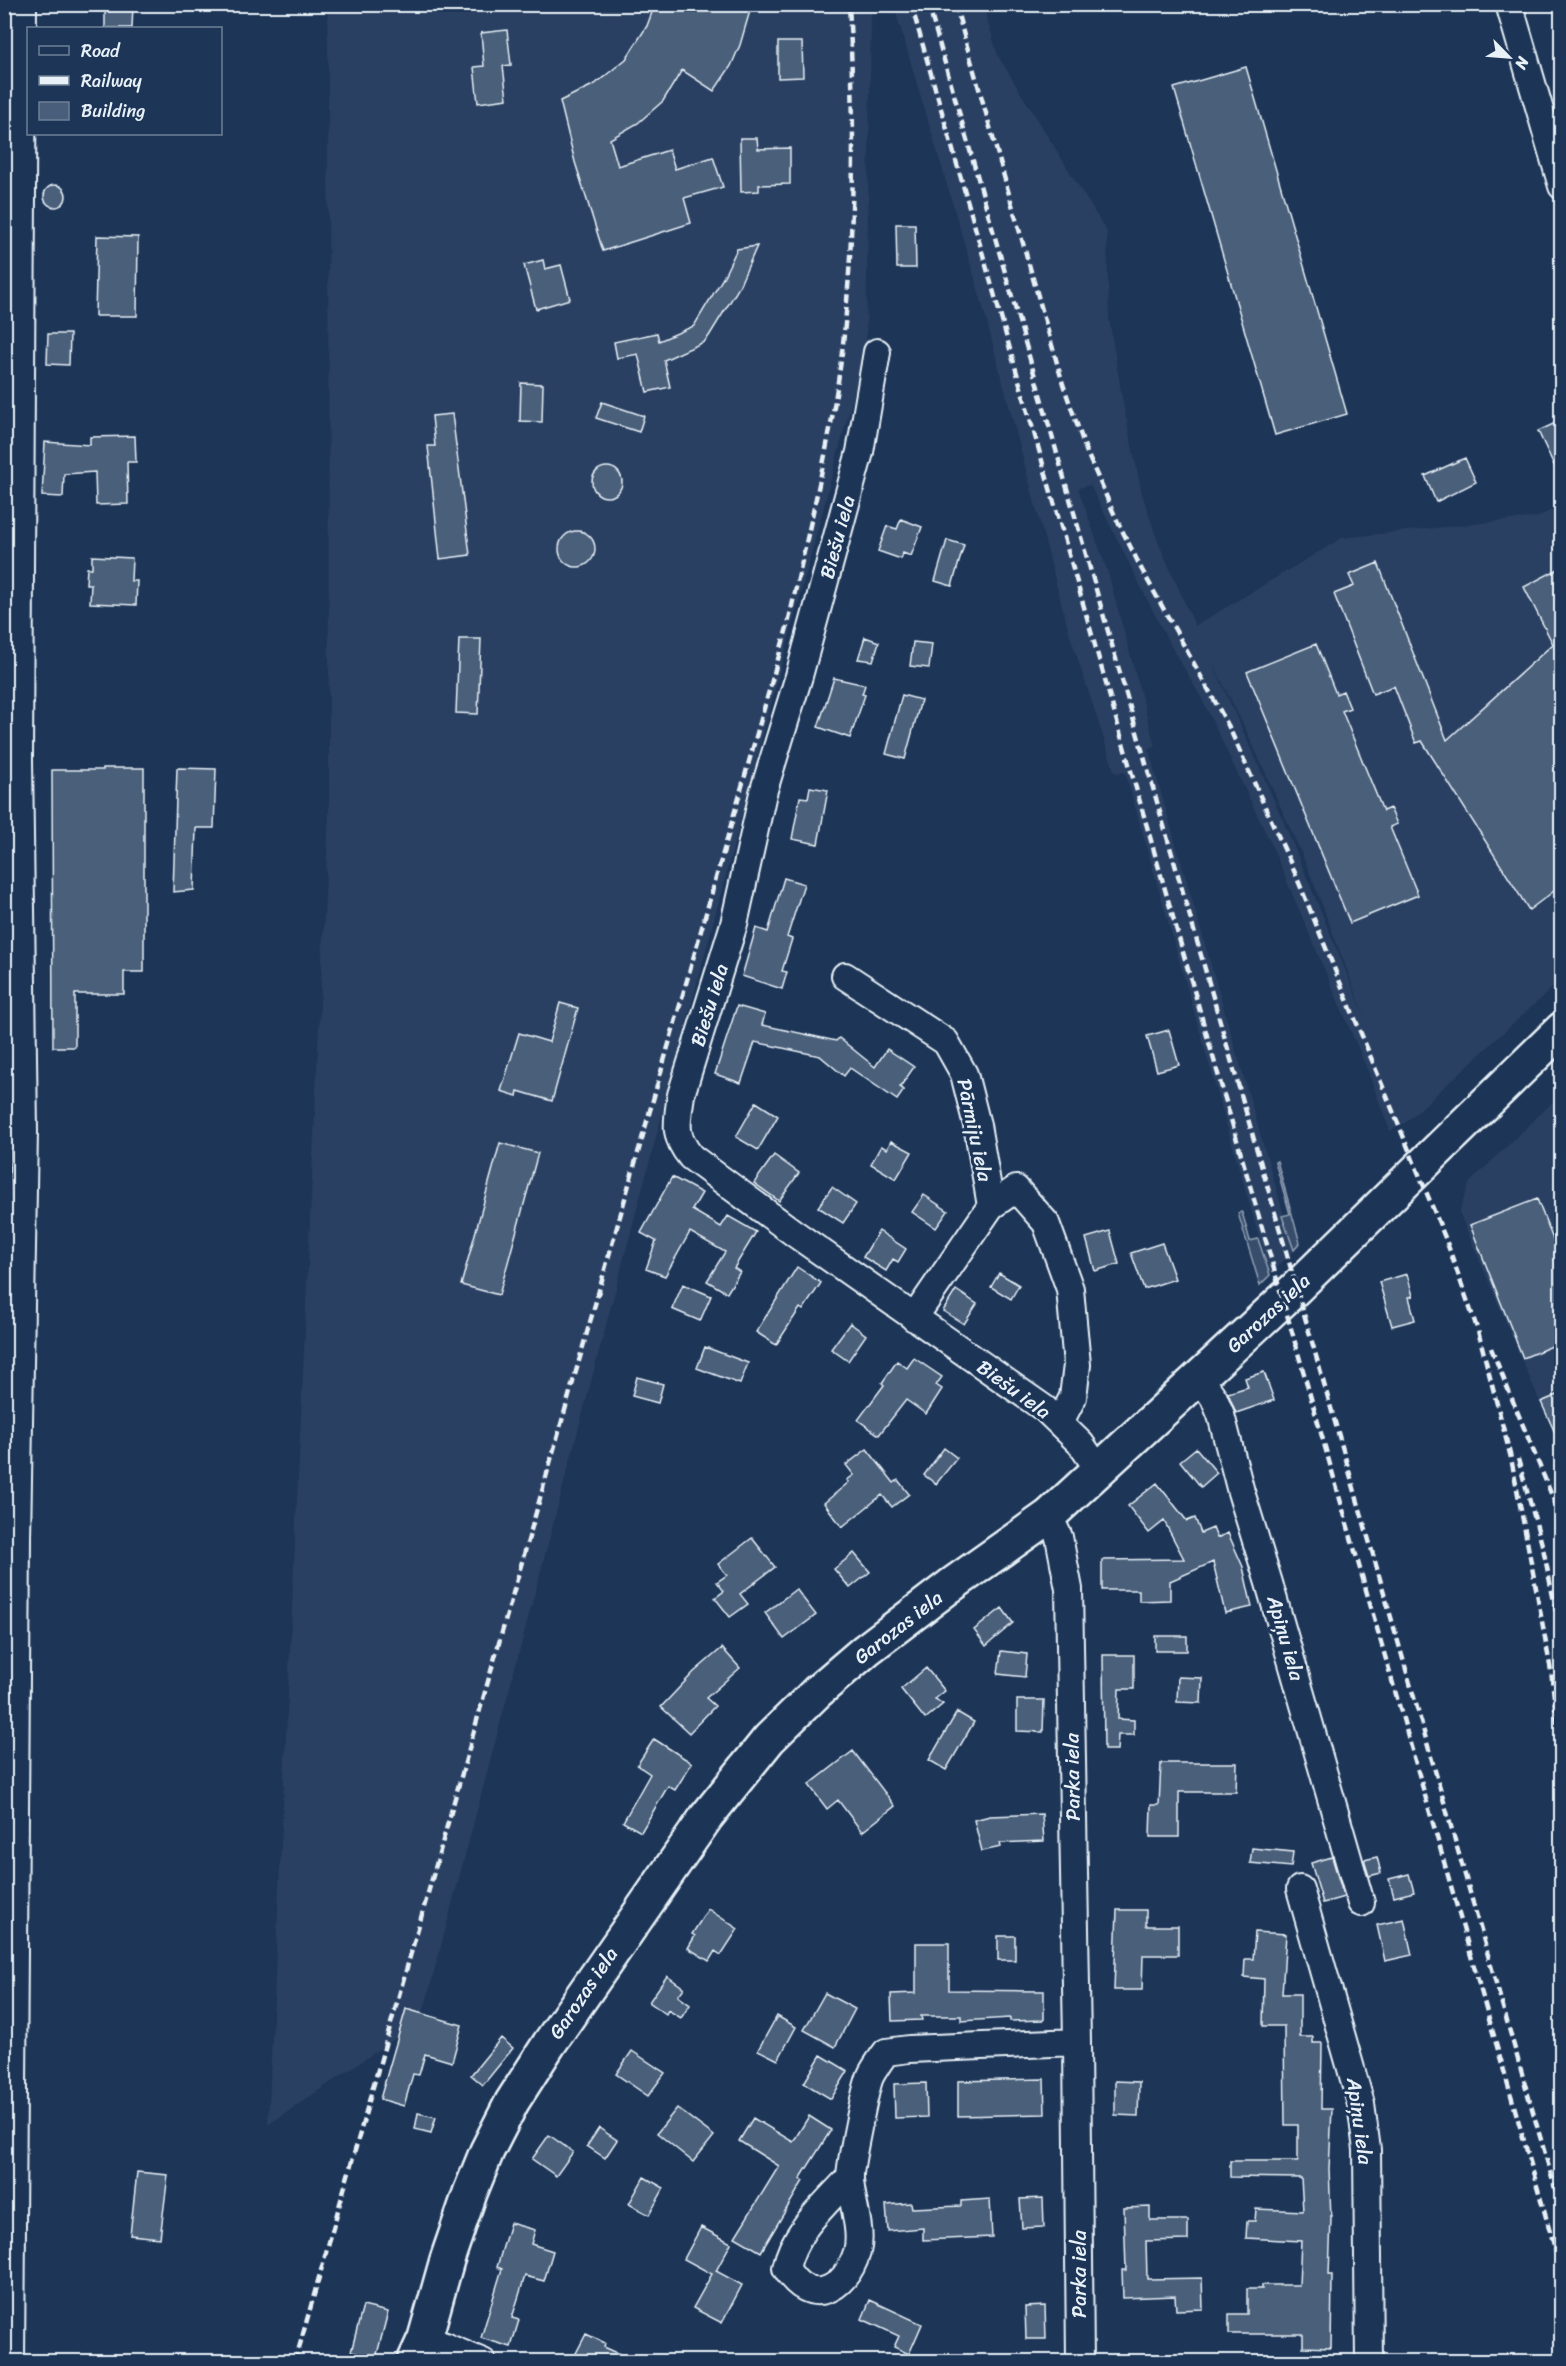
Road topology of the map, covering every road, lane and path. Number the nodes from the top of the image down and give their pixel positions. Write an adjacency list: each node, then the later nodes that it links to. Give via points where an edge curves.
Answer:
1 (22, 4): 5 (street, via 19,760)
2 (1509, 4): 3 (street)
3 (1562, 186)
4 (877, 352): 9 (street, Biešu iela, via 860,452 763,793 734,924 681,1095 677,1125 680,1143 691,1157)
5 (13, 871): 14 (street, via 24,1131)
6 (845, 976): 8 (street, Pārmiju iela, via 946,1042 964,1074)
7 (1562, 1029): 10 (main road, Garozas iela)
8 (991, 1206): 9 (street, Pārmiju iela); 11 (street, via 1016,1189 1046,1224 1070,1289 1077,1365 1073,1397)
9 (914, 1318): 11 (street, Biešu iela)
10 (1200, 1378): 12 (main road, Garozas iela); 16 (street, Apiņu iela, via 1221,1415)
11 (1060, 1422): 12 (street, Biešu iela)
12 (1098, 1469): 13 (main road, Garozas iela)
13 (1049, 1516): 18 (street, Parka iela, via 1057,1529 1069,1589); 20 (main road, Garozas iela, via 885,1636 817,1692 769,1739 707,1816 512,2102 470,2193)
14 (11, 1523): 17 (street)
15 (1300, 1889): 24 (street, Apiņu iela, via 1361,2104 1367,2150)
16 (1361, 1903)
17 (9, 1958): 21 (street)
18 (1077, 2042): 19 (street, via 886,2052 870,2076); 23 (street, Parka iela)
19 (850, 2177)
20 (420, 2350): 22 (street)
21 (11, 2361)
22 (483, 2361)
23 (1080, 2361)
24 (1369, 2361)

